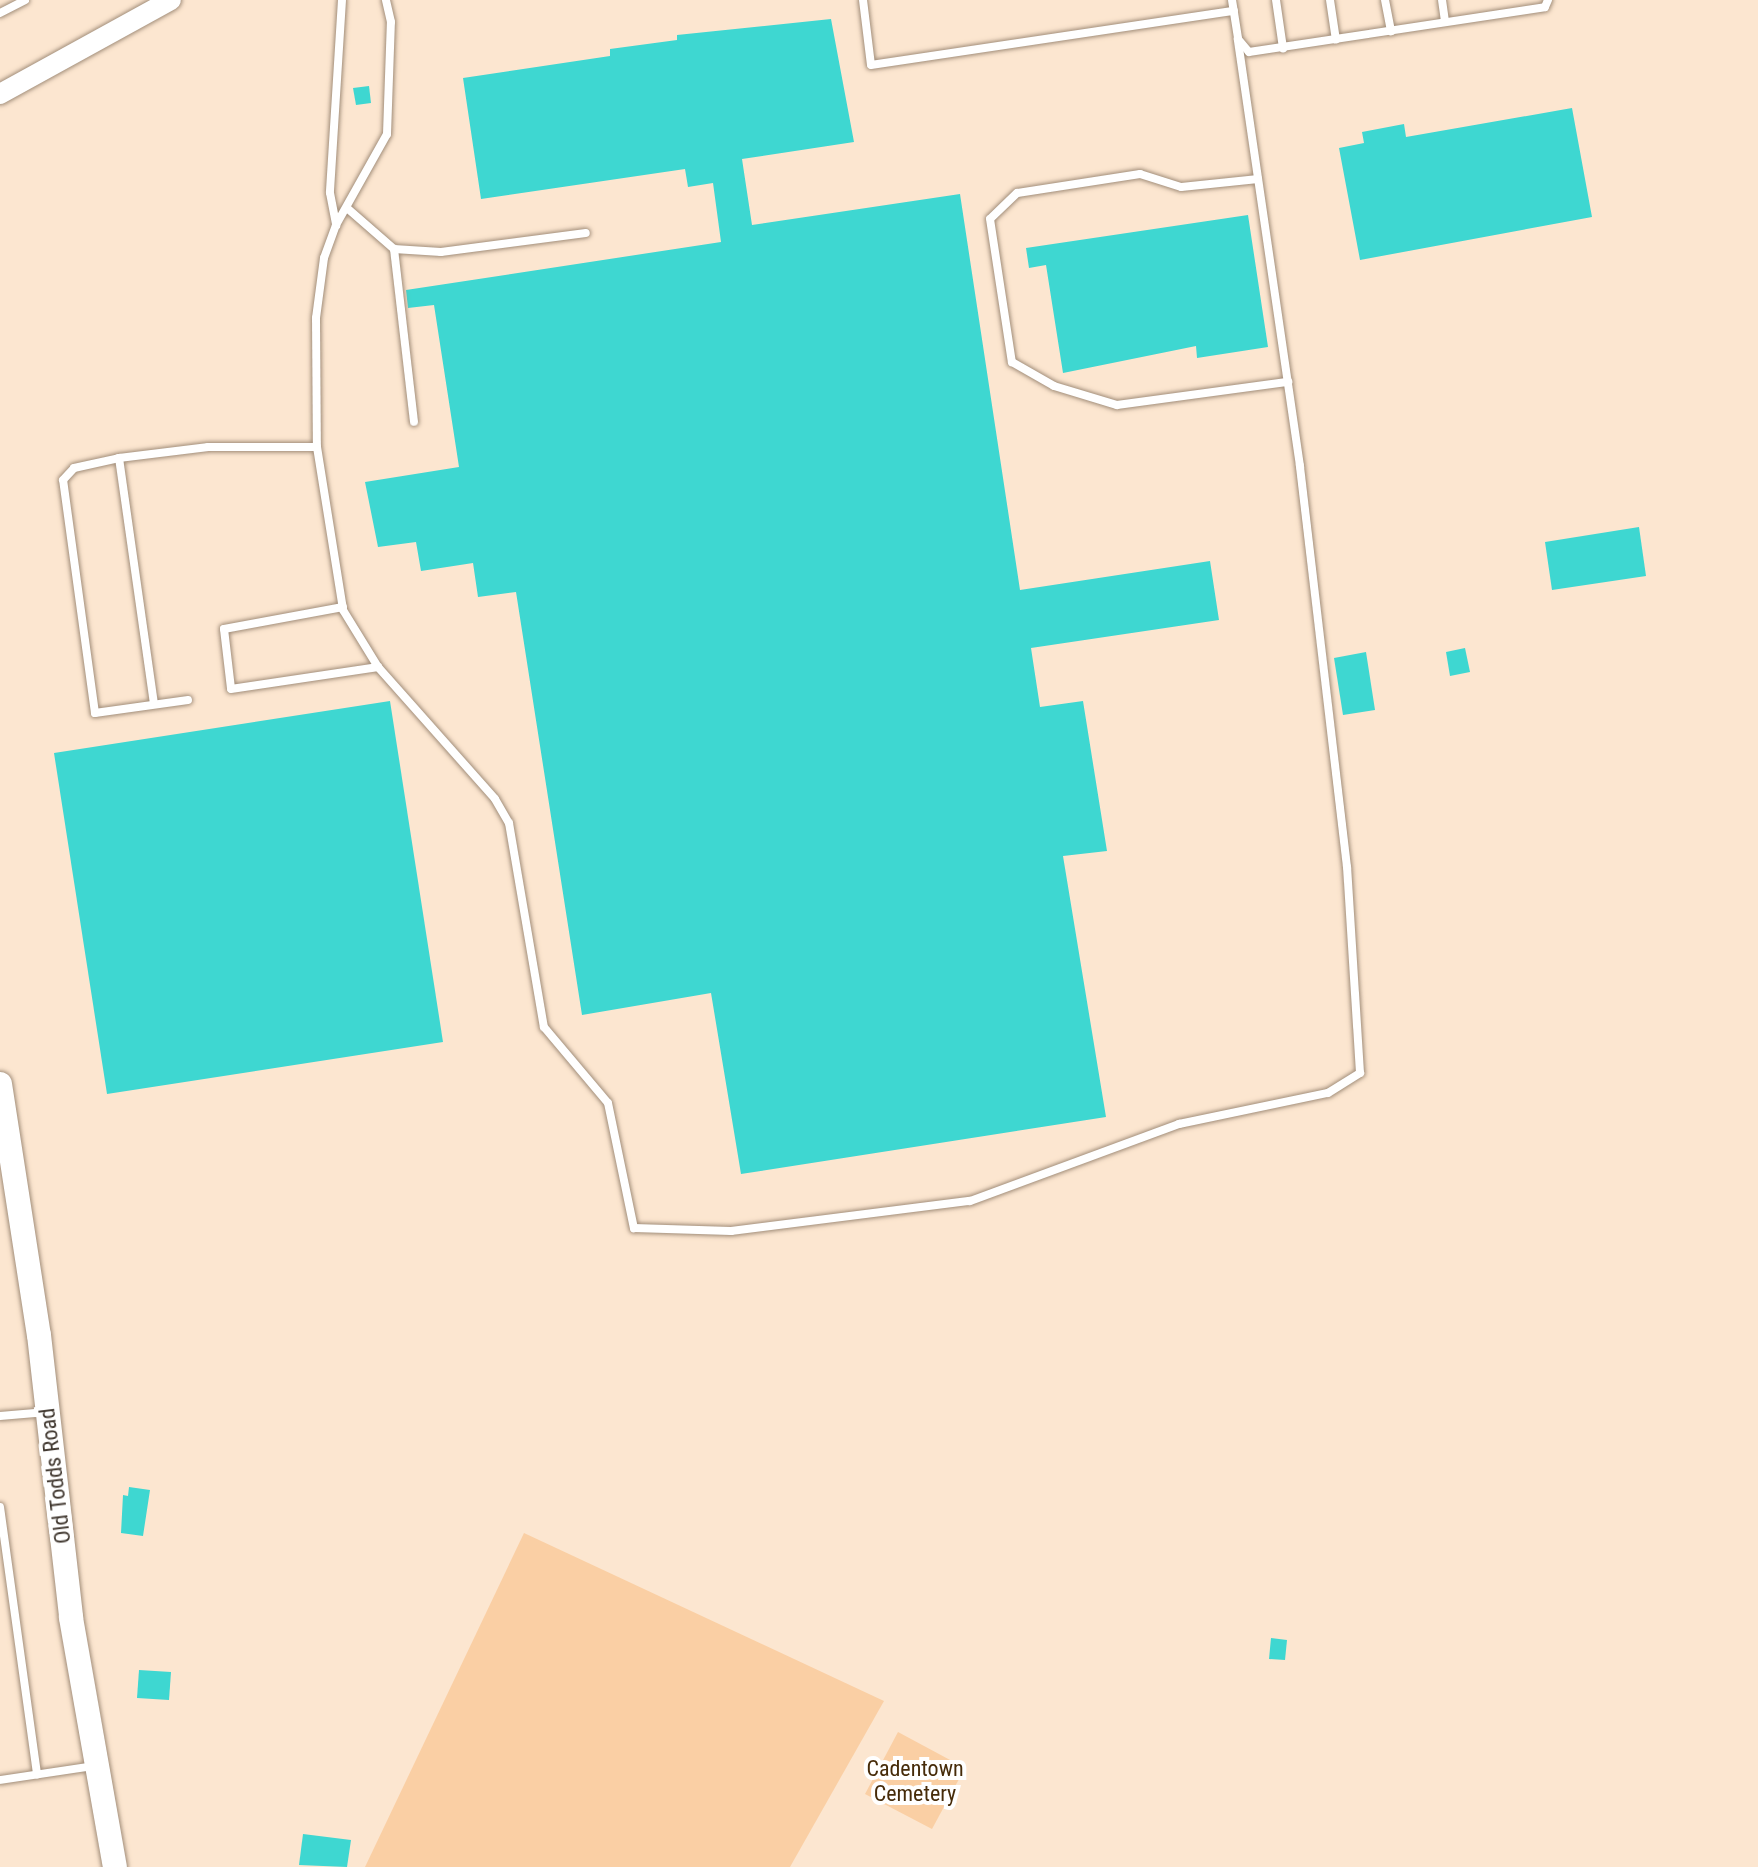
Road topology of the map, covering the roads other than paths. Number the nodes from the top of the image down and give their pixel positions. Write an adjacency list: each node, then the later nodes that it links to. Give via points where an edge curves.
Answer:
1 (24, 0): 14 (lane)
2 (170, 0): 21 (street)
3 (342, 0): 24 (lane, via 330,193)
4 (386, 0): 23 (lane, via 391,22 387,134)
5 (863, 0): 13 (lane, via 871,65)
6 (1232, 0): 13 (lane)
7 (1276, 0): 20 (lane)
8 (1330, 0): 19 (lane)
9 (1385, 0): 17 (lane)
10 (1442, 0): 16 (lane)
11 (1501, 0): 15 (lane)
12 (1548, 0): 15 (lane, via 1545,7)
13 (1234, 11): 18 (lane)
14 (0, 13)
15 (1503, 13): 16 (lane)
16 (1445, 22): 17 (lane)
17 (1391, 31): 19 (lane)
18 (1238, 39): 20 (lane, via 1249,52); 22 (lane)
19 (1336, 40): 20 (lane)
20 (1283, 48)
21 (0, 94)
22 (1258, 179): 27 (lane); 27 (lane, via 1181,187 1140,174 1017,193 990,219 992,234 1012,362 1054,386 1117,405)
23 (347, 208): 24 (lane); 26 (lane)
24 (336, 225): 29 (lane, via 324,258 316,318)
25 (586, 233): 26 (lane, via 441,252)
26 (394, 249): 28 (lane)
27 (1288, 382): 32 (lane, via 1347,867 1360,1073 1328,1093 1179,1124 970,1201 731,1231 634,1228 608,1103 544,1027 509,823 495,799)
28 (414, 422)
29 (317, 447): 30 (lane, via 208,447); 31 (lane)
30 (119, 458): 34 (lane); 34 (lane, via 74,468 63,480 95,713)
31 (343, 607): 32 (lane); 32 (lane, via 224,629 231,689)
32 (378, 667)
33 (188, 700): 34 (lane)
34 (154, 704)
35 (0, 1084): 36 (main road, Old Todds Road)
36 (47, 1412): 37 (lane); 39 (main road, Old Todds Road)
37 (0, 1416)
38 (0, 1509): 40 (lane)
39 (95, 1766): 40 (lane); 42 (main road, Old Todds Road)
40 (37, 1774): 41 (lane)
41 (0, 1780)
42 (115, 1867)

